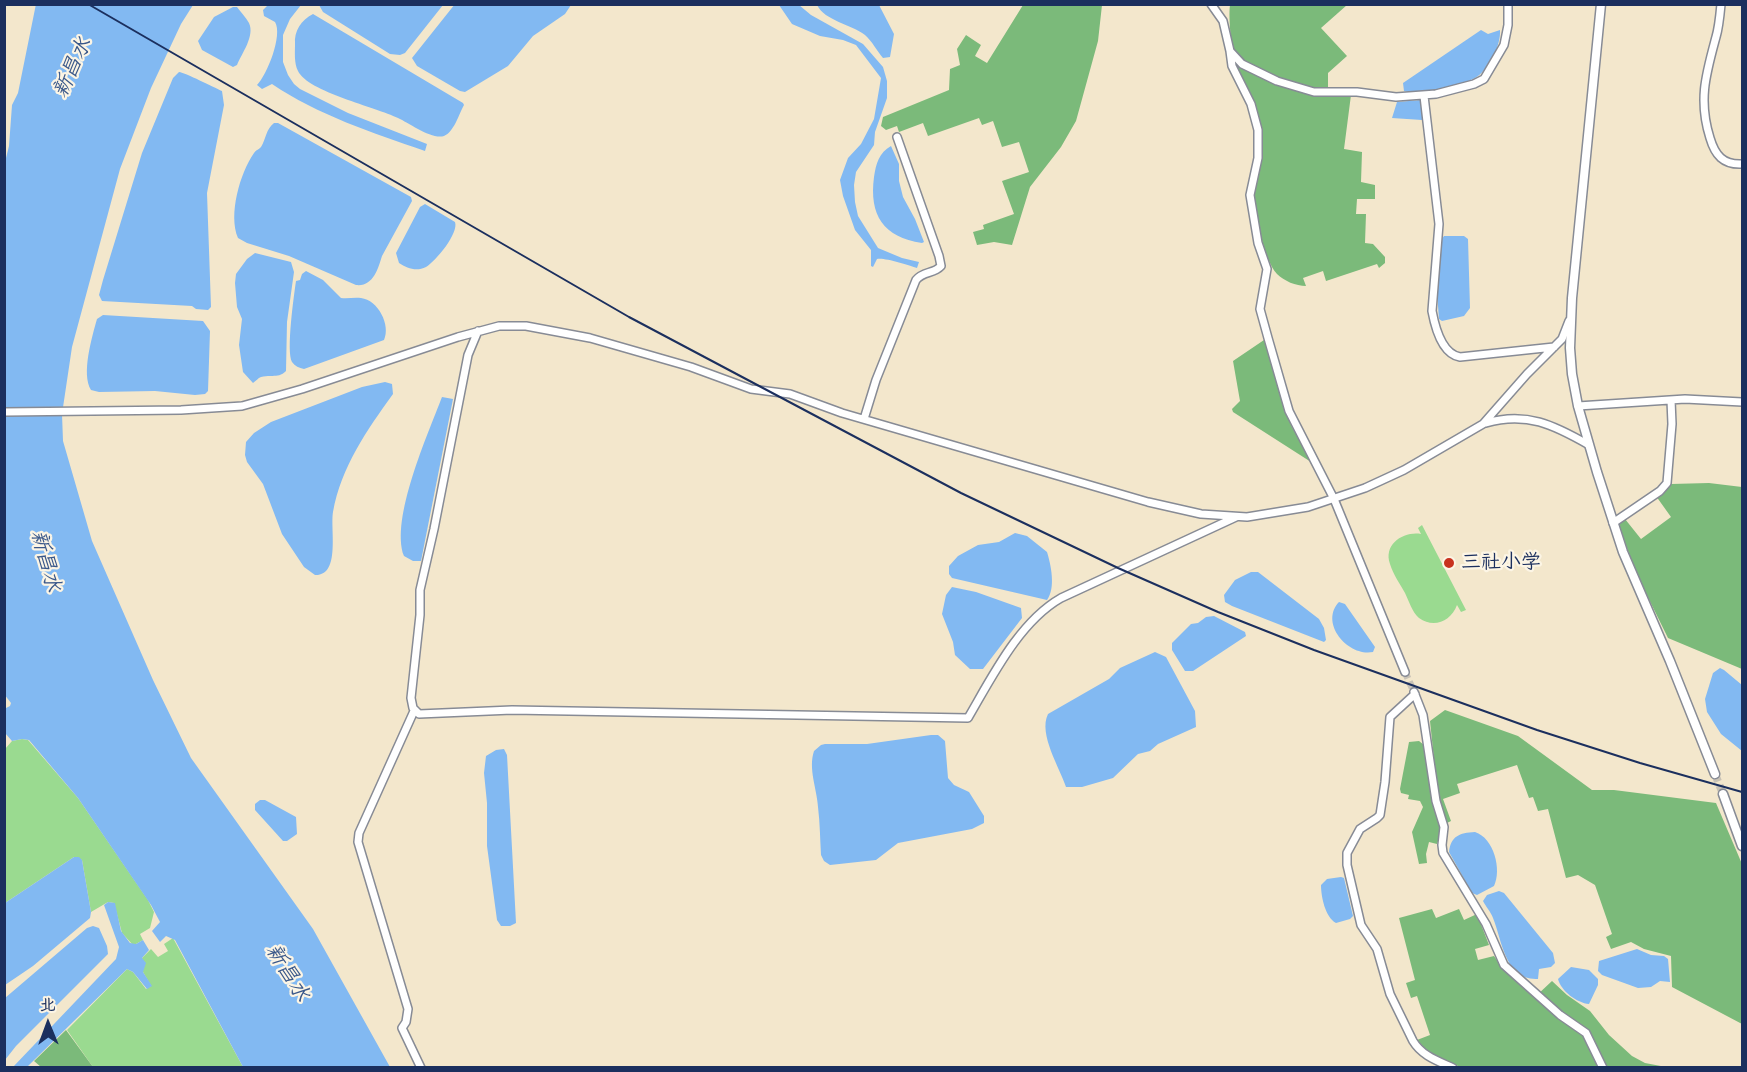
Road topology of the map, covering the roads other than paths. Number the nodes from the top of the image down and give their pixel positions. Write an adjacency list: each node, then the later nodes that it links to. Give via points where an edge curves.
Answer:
1 (1211, 4): 5 (street, via 1223,21)
2 (1508, 4): 6 (street, via 1504,45 1484,79)
3 (1601, 4): 9 (street)
4 (1721, 4): 8 (street, via 1704,84 1705,121 1717,155 1731,164)
5 (1230, 51): 6 (street, via 1240,63 1277,81 1314,92); 19 (street, via 1232,66 1251,104 1258,130 1258,158 1250,195 1267,270 1260,309 1289,411)
6 (1424, 96): 11 (street, via 1438,215 1432,311 1446,351 1460,357)
7 (897, 137): 16 (street, via 941,266 916,280)
8 (1743, 164)
9 (1571, 316): 11 (street, via 1562,339); 14 (street, via 1570,360)
10 (478, 331): 15 (street, via 253,404); 16 (street, via 526,326 590,338 751,389 790,394); 23 (street, via 468,355 420,590 411,698)
11 (1554, 347): 17 (street)
12 (1671, 400): 13 (street); 14 (street); 21 (street, via 1667,483)
13 (1743, 402)
14 (1578, 406): 18 (street)
15 (4, 412)
16 (864, 419): 20 (street, via 1148,502)
17 (1483, 424): 18 (street, via 1508,418 1533,420 1554,426); 19 (street, via 1386,479)
18 (1589, 445): 21 (street)
19 (1334, 499): 20 (street, via 1274,514); 22 (street)
20 (1236, 517): 23 (street, via 1046,607 1030,622 998,667 968,718)
21 (1613, 523): 24 (street)
22 (1405, 672)
23 (414, 711): 27 (street, via 358,842 408,1009 402,1028)
24 (1715, 774)
25 (1723, 794): 26 (street)
26 (1743, 846)
27 (421, 1068)
28 (1453, 1068): 29 (street, via 1423,1053 1413,1041 1390,994 1377,949 1361,925 1347,865 1347,853 1360,829 1380,815 1390,717 1414,693 1425,723 1436,801 1444,827 1443,853 1486,924 1504,965 1586,1034)
29 (1603, 1068)

